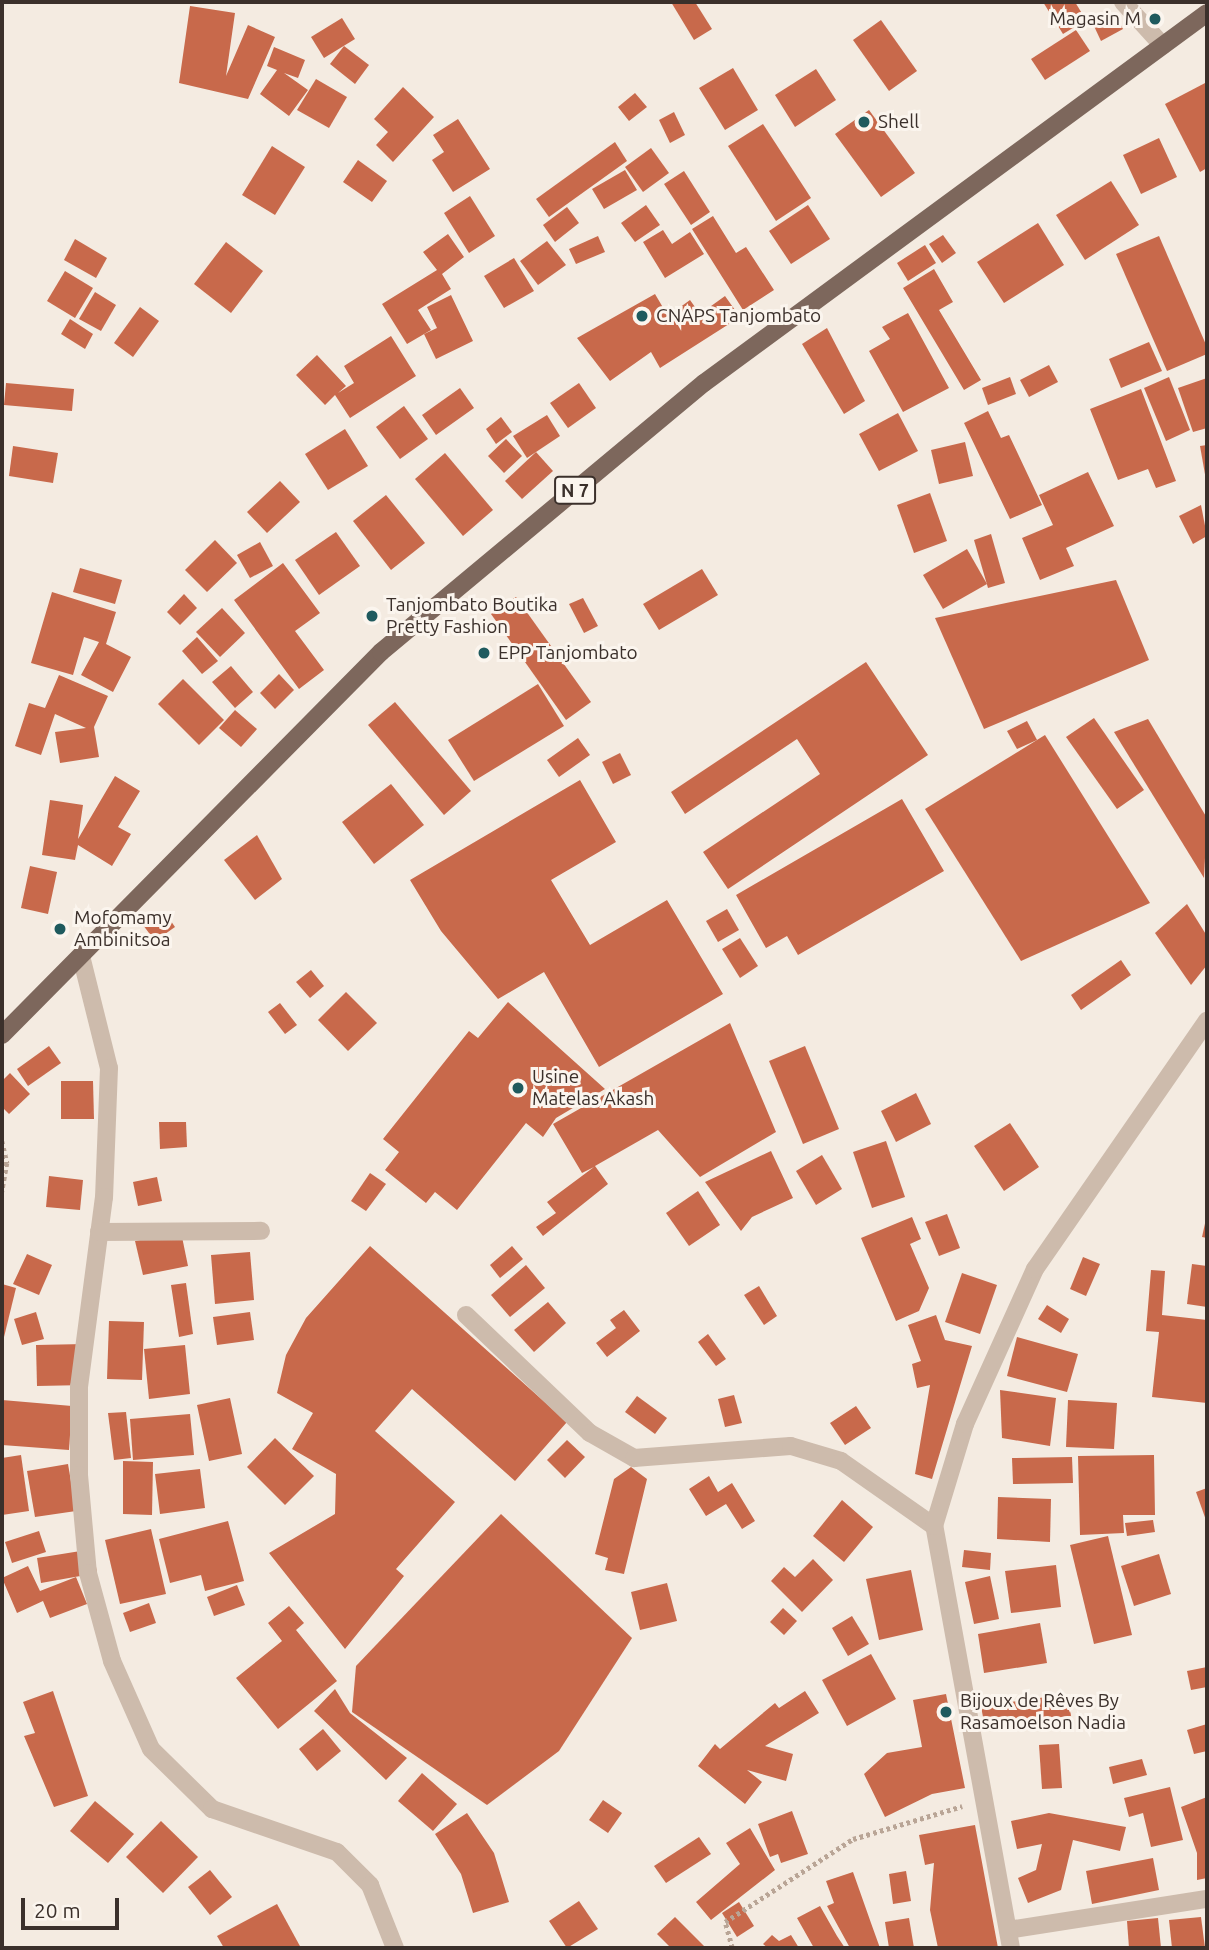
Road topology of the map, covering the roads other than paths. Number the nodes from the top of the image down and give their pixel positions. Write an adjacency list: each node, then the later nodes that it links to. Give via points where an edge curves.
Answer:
1 (1123, 2): 3 (street)
2 (1207, 13): 3 (main road, N 7)
3 (1163, 46): 4 (main road, N 7, via 704,383 392,643)
4 (81, 956): 6 (main road, N 7); 8 (street, via 109,1068)
5 (1207, 1021): 10 (street, via 1035,1269 965,1424)
6 (2, 1035)
7 (261, 1231): 8 (street)
8 (99, 1232): 13 (street, via 79,1387 79,1475 88,1573 112,1661 151,1749 212,1809 337,1852 370,1885)
9 (466, 1315): 10 (street, via 590,1433 634,1458 792,1446 841,1461)
10 (934, 1526): 12 (street)
11 (1207, 1899): 12 (street)
12 (1008, 1930): 14 (street)
13 (395, 1948)
14 (1011, 1948)

